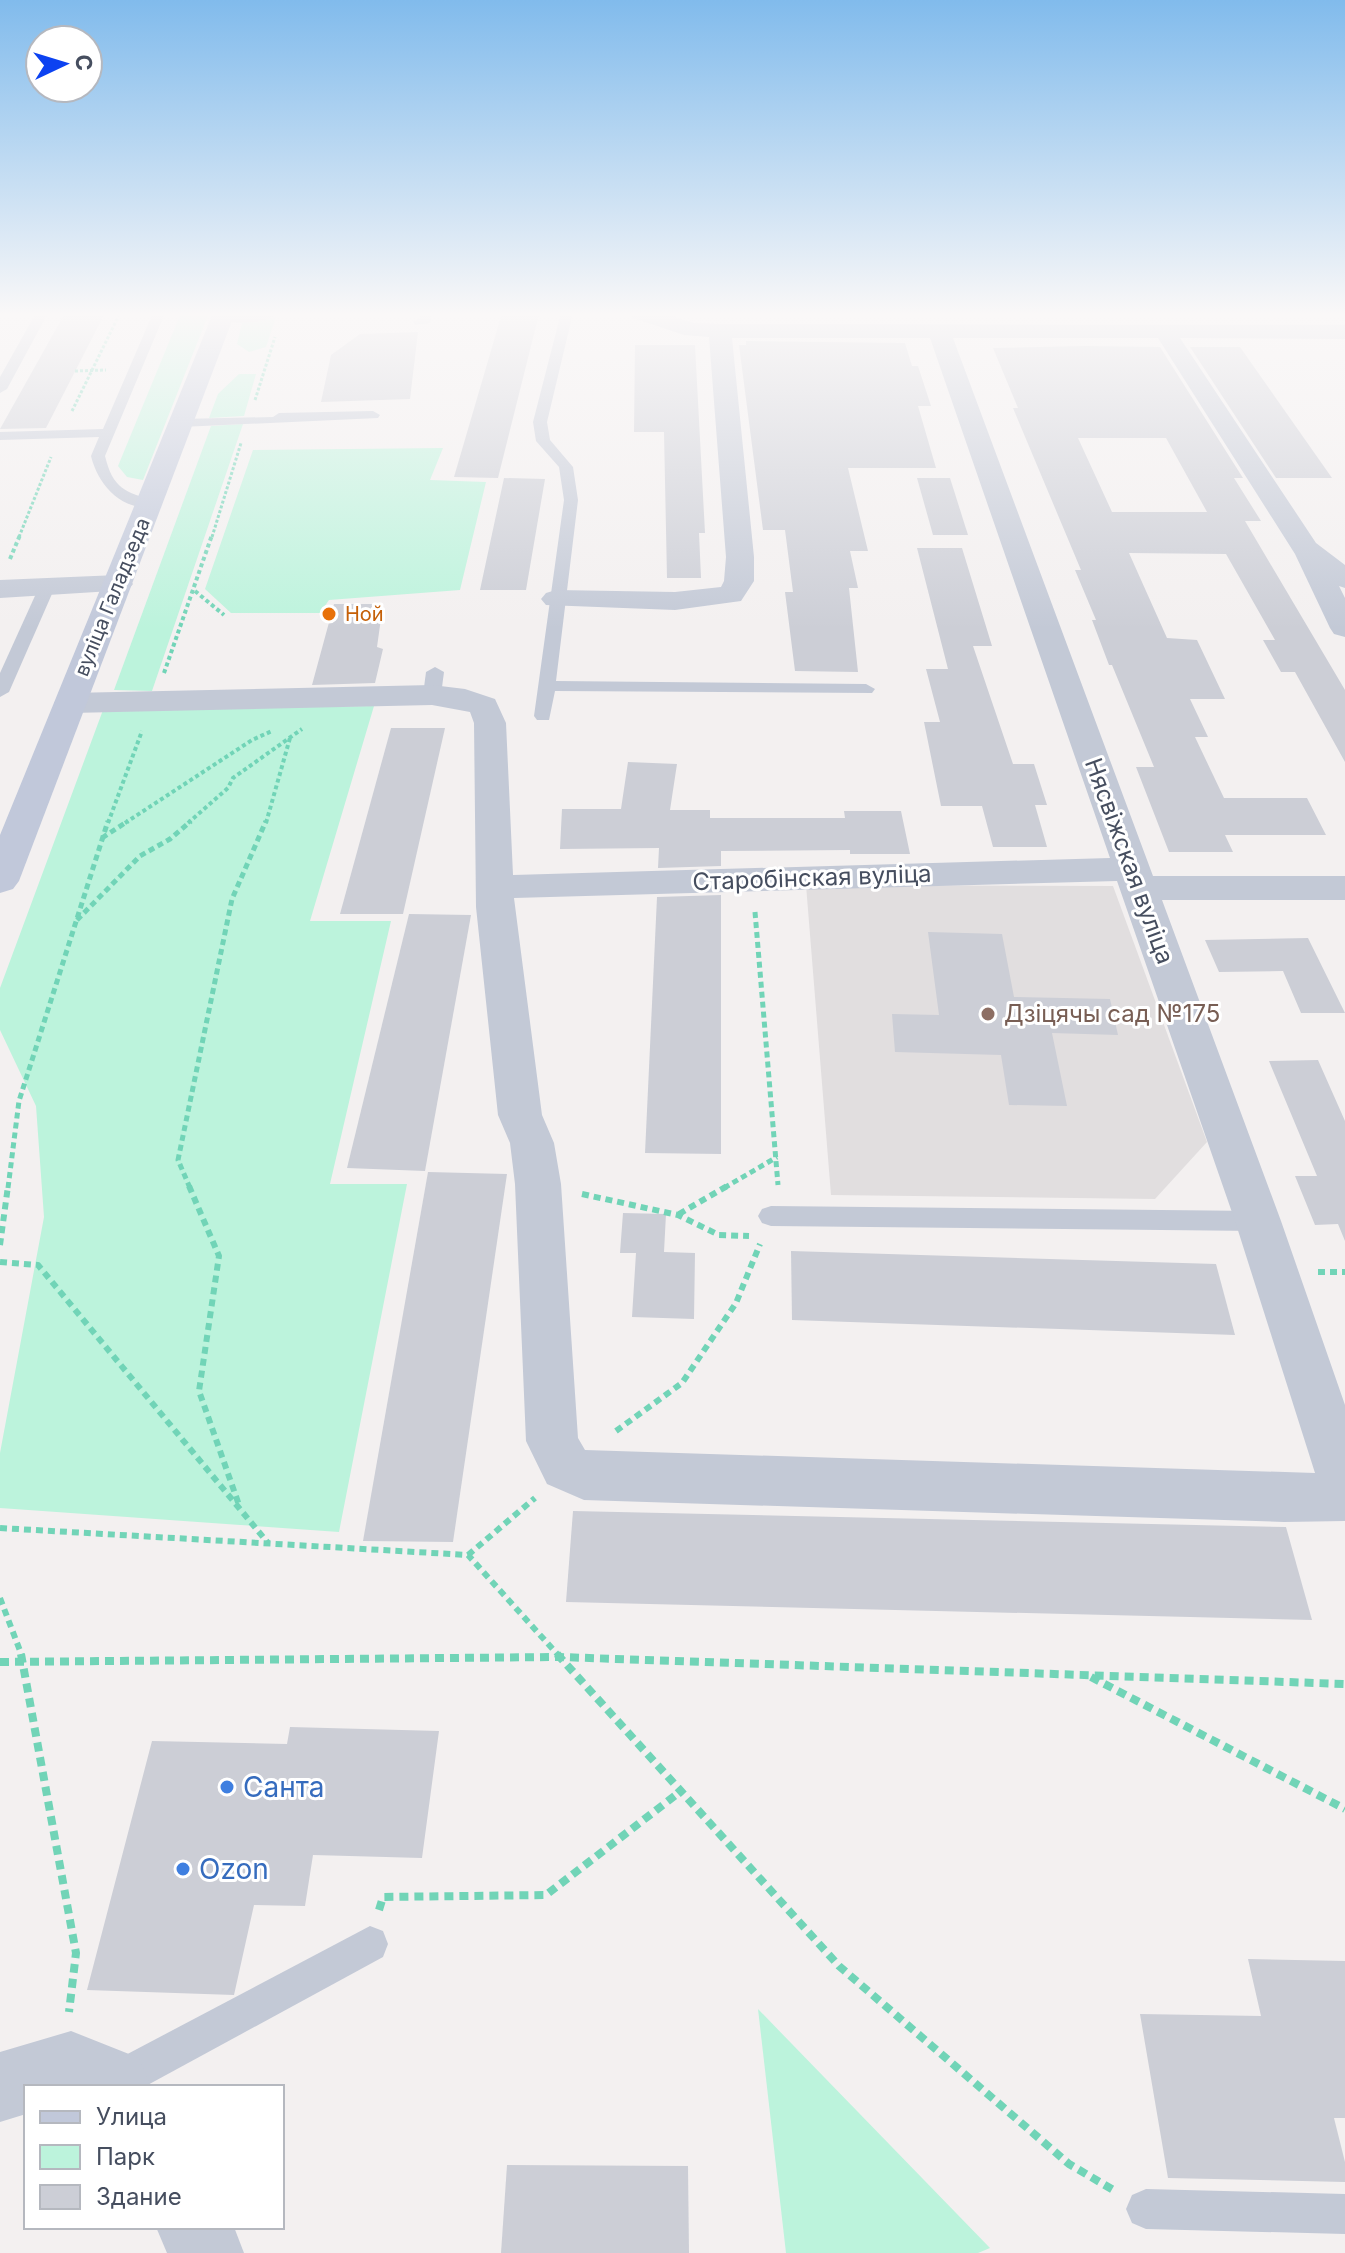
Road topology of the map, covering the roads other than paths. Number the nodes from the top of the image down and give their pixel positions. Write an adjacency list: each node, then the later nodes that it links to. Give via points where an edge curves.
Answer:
1 (114, 418): 9 (lane)
2 (183, 418): 8 (main road, вуліца Галадзеда)
3 (295, 418): 8 (lane)
4 (541, 418): 18 (lane, via 543,441 564,459 570,477)
5 (728, 418): 18 (street, via 740,557 739,581 731,595 675,601)
6 (970, 418): 25 (street, Нясвіжская вуліца)
7 (1221, 418): 12 (street)
8 (181, 423): 11 (main road, вуліца Галадзеда)
9 (108, 433): 10 (lane); 11 (lane, via 98,456 107,484 117,494)
10 (0, 436)
11 (150, 504): 16 (main road, вуліца Галадзеда)
12 (1306, 549): 13 (street); 15 (street); 19 (street)
13 (1345, 552)
14 (3, 578): 17 (street)
15 (1345, 579)
16 (118, 584): 17 (street); 23 (main road, вуліца Галадзеда)
17 (47, 587): 22 (lane)
18 (556, 599): 20 (lane)
19 (1345, 628)
20 (547, 686): 21 (lane); 24 (lane)
21 (866, 689)
22 (0, 692)
23 (70, 703): 26 (main road, вуліца Галадзеда); 27 (street, via 434,684 484,706 490,723)
24 (543, 716)
25 (1135, 878): 27 (street, Старобінская вуліца, via 753,879); 28 (street, Старобінская вуліца); 30 (street, Нясвіжская вуліца)
26 (0, 881)
27 (494, 887): 32 (street, via 520,1115 532,1143 538,1184 552,1441 566,1467 584,1476)
28 (1345, 888)
29 (771, 1216): 30 (lane)
30 (1258, 1221): 31 (street, Нясвіжская вуліца)
31 (1345, 1483)
32 (1345, 1497)
33 (370, 1944): 34 (lane)
34 (100, 2079): 36 (street)
35 (24, 2085): 37 (street)
36 (25, 2085)
37 (0, 2087)
38 (1146, 2209): 39 (lane)
39 (1345, 2214)
40 (194, 2229): 41 (street)
41 (207, 2253)

